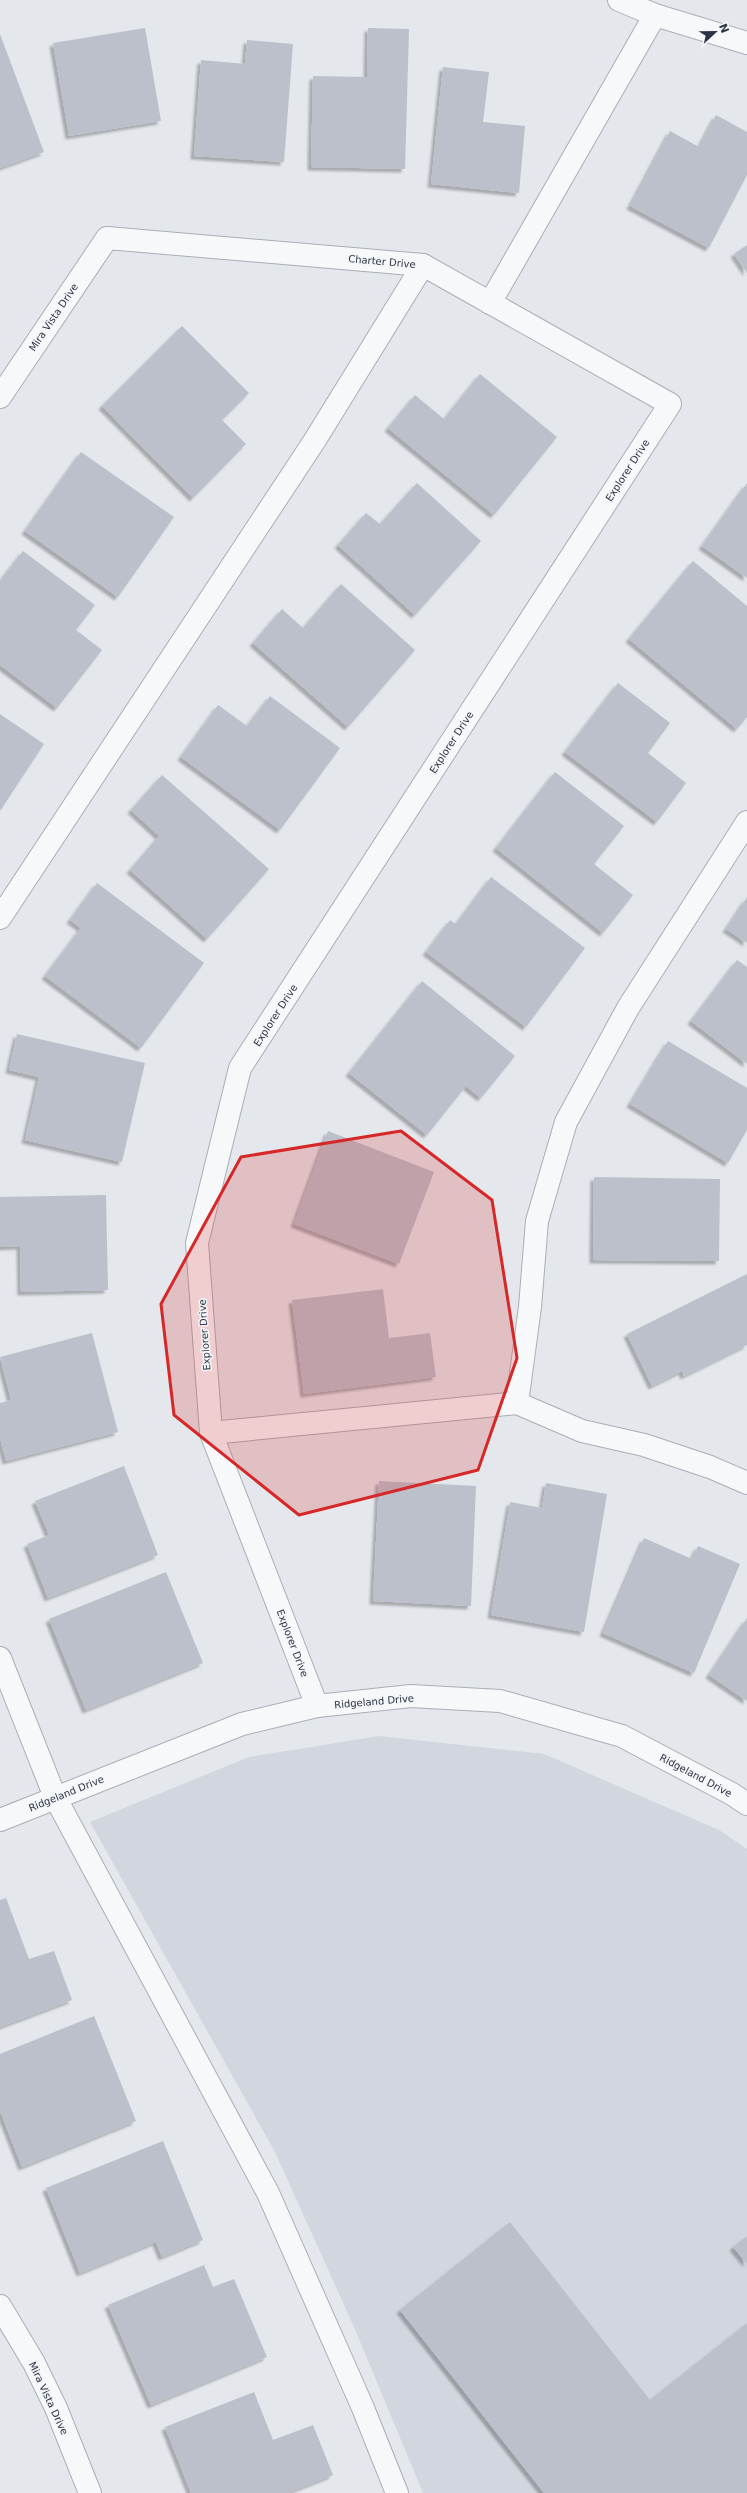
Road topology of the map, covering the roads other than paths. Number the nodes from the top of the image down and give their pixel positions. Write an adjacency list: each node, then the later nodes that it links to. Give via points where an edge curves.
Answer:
1 (619, 0): 2 (street)
2 (655, 15): 3 (street); 6 (street)
3 (747, 43)
4 (107, 238): 5 (street, Charter Drive); 7 (street, Mira Vista Drive)
5 (423, 265): 6 (street, Charter Drive); 10 (street, via 315,440)
6 (490, 303): 8 (street, Charter Drive)
7 (0, 397)
8 (670, 404): 12 (street, Explorer Drive, via 240,1068 197,1243)
9 (747, 822): 11 (street, via 628,1008 566,1122 537,1221 530,1307)
10 (0, 918)
11 (516, 1404): 12 (street); 13 (street, via 582,1432 644,1445 710,1467)
12 (211, 1433): 15 (street, Explorer Drive)
13 (747, 1483)
14 (0, 1658): 16 (street)
15 (317, 1706): 16 (street, Ridgeland Drive, via 242,1724); 17 (street, Ridgeland Drive, via 411,1696 500,1701 622,1736)
16 (55, 1797): 18 (street, Ridgeland Drive); 21 (street, via 268,2193 363,2408)
17 (747, 1804)
18 (0, 1820)
19 (0, 2306): 20 (street, Mira Vista Drive, via 34,2363 56,2408)
20 (90, 2493)
21 (397, 2493)

